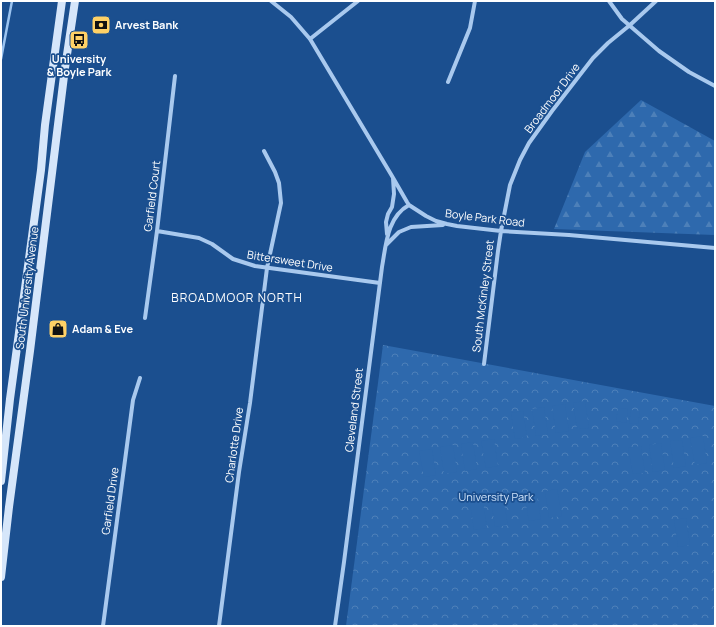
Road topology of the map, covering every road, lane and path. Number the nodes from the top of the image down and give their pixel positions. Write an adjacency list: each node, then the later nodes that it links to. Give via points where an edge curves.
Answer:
1 (62, 1): 27 (main road, South University Avenue)
2 (75, 1): 28 (main road, South University Avenue)
3 (271, 1): 9 (street, Boyle Park Road, via 291,17)
4 (358, 1): 9 (street)
5 (475, 1): 11 (street, via 470,28)
6 (609, 1): 8 (street, via 622,19)
7 (656, 1): 8 (street, Broadmoor Drive)
8 (630, 25): 12 (street, via 665,56); 18 (street, Broadmoor Drive, via 593,58 530,143 510,184)
9 (310, 39): 14 (street, Boyle Park Road)
10 (175, 76): 17 (street, Garfield Court)
11 (448, 82)
12 (715, 86)
13 (264, 151): 22 (street, Charlotte Drive, via 279,182 281,203)
14 (392, 176): 15 (street, Boyle Park Road); 19 (street, via 394,194 386,222)
15 (409, 205): 16 (street, Boyle Park Road, via 426,216); 19 (street, Cleveland Street, via 402,209)
16 (447, 224): 18 (street, Boyle Park Road); 20 (street, via 399,232)
17 (157, 231): 22 (street, Bittersweet Drive, via 199,238 233,259); 24 (street, Garfield Court)
18 (501, 231): 21 (street, Boyle Park Road); 25 (street, South McKinley Street)
19 (387, 234): 20 (street, Cleveland Street)
20 (386, 245): 23 (street, Cleveland Street)
21 (715, 248)
22 (267, 268): 23 (street, Bittersweet Drive); 30 (street, Charlotte Drive)
23 (380, 283): 31 (street, Cleveland Street)
24 (145, 318)
25 (484, 364)
26 (140, 378): 29 (street, Garfield Drive, via 133,400)
27 (1, 481)
28 (1, 577)
29 (102, 626)
30 (219, 626)
31 (335, 626)

